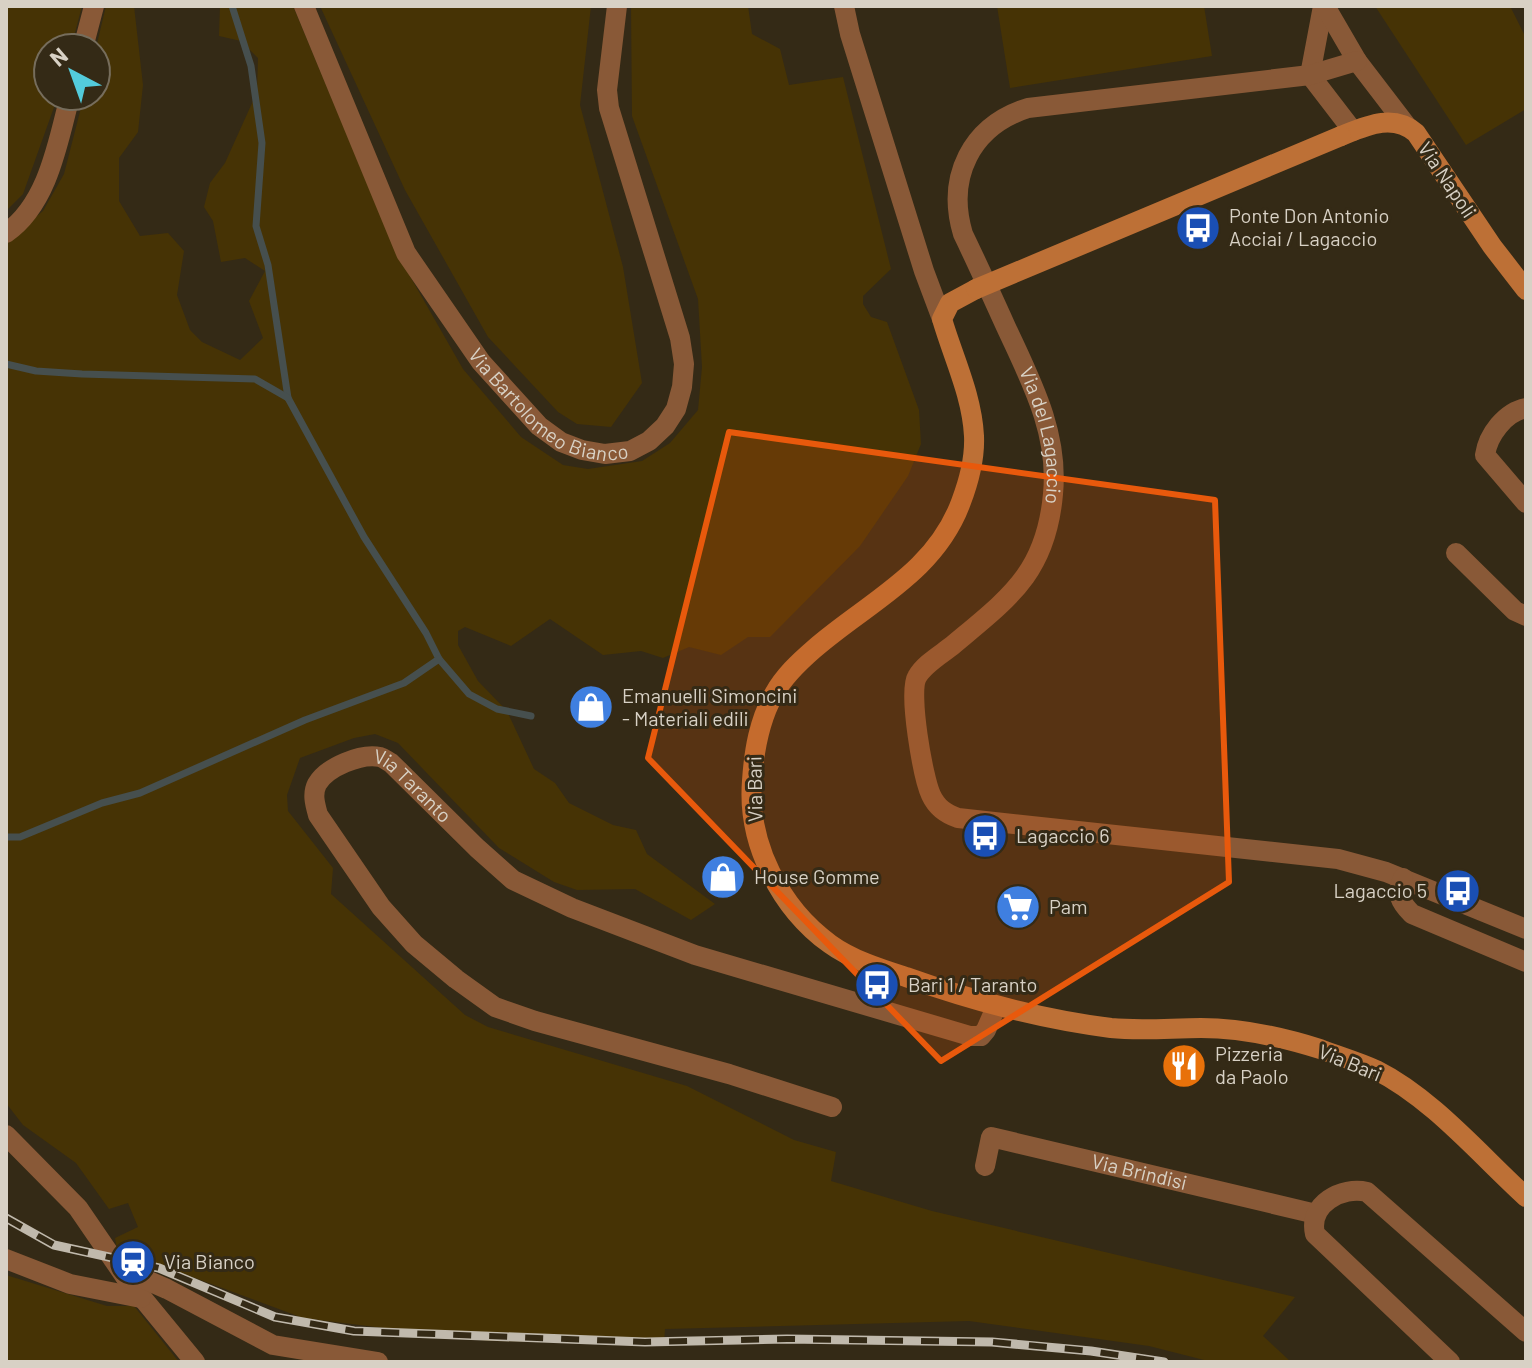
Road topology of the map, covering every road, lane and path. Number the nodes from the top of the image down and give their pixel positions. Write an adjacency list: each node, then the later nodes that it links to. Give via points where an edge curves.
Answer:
1 (94, 6): 6 (street)
2 (304, 6): 3 (street, Via Bartolomeo Bianco, via 406,253 481,362 539,426 561,442 605,454 630,451 665,426 676,409 684,364 609,108)
3 (617, 6)
4 (844, 6): 14 (street)
5 (1324, 6): 7 (street); 8 (street)
6 (87, 32)
7 (1357, 61): 8 (street, Via del Lagaccio); 10 (street)
8 (1310, 75): 11 (street); 21 (street, Via del Lagaccio, via 1028,108 983,134 958,179 956,205 963,234 1040,400 1054,453 1053,497 1043,540 1024,582 918,674 912,693 931,794 947,814 1338,859)
9 (66, 112): 12 (street, via 38,195)
10 (1406, 125): 11 (street, Via Napoli, via 1378,123); 13 (street, Via Napoli)
11 (1347, 134): 14 (street, Via Napoli, bridge, via 976,289 950,303)
12 (6, 233)
13 (1526, 290)
14 (942, 319): 24 (street, Via Bari, via 974,432 971,468 959,508 944,537 915,571 821,642 774,693 755,743 752,808 761,852 778,885 830,944 892,972)
15 (1526, 408): 17 (street, via 1500,424 1485,455)
16 (1485, 474): 18 (street)
17 (1526, 503)
18 (1526, 520)
19 (1456, 553): 20 (street)
20 (1526, 616)
21 (1403, 878): 22 (street, Via del Lagaccio); 23 (street, via 1400,900 1412,914)
22 (1526, 929)
23 (1526, 962)
24 (996, 1007): 25 (street, Via Taranto, via 981,1036 970,1036 695,955 513,880 380,757 348,762 318,783 318,815 381,907 414,944 495,1007); 28 (street, Via Bari, via 1116,1028 1245,1030 1316,1048 1376,1070 1409,1090)
25 (832, 1107)
26 (6, 1135): 31 (street, via 78,1208)
27 (985, 1166): 29 (street, Via Brindisi, via 991,1137)
28 (1526, 1197)
29 (1316, 1214): 33 (street, via 1342,1193 1367,1192); 36 (street, via 1315,1234)
30 (6, 1259): 32 (street, via 70,1284)
31 (126, 1278): 32 (street); 35 (street, via 142,1278 167,1289 273,1345)
32 (141, 1298): 34 (street)
33 (1526, 1332)
34 (195, 1362)
35 (378, 1362)
36 (1450, 1362)

